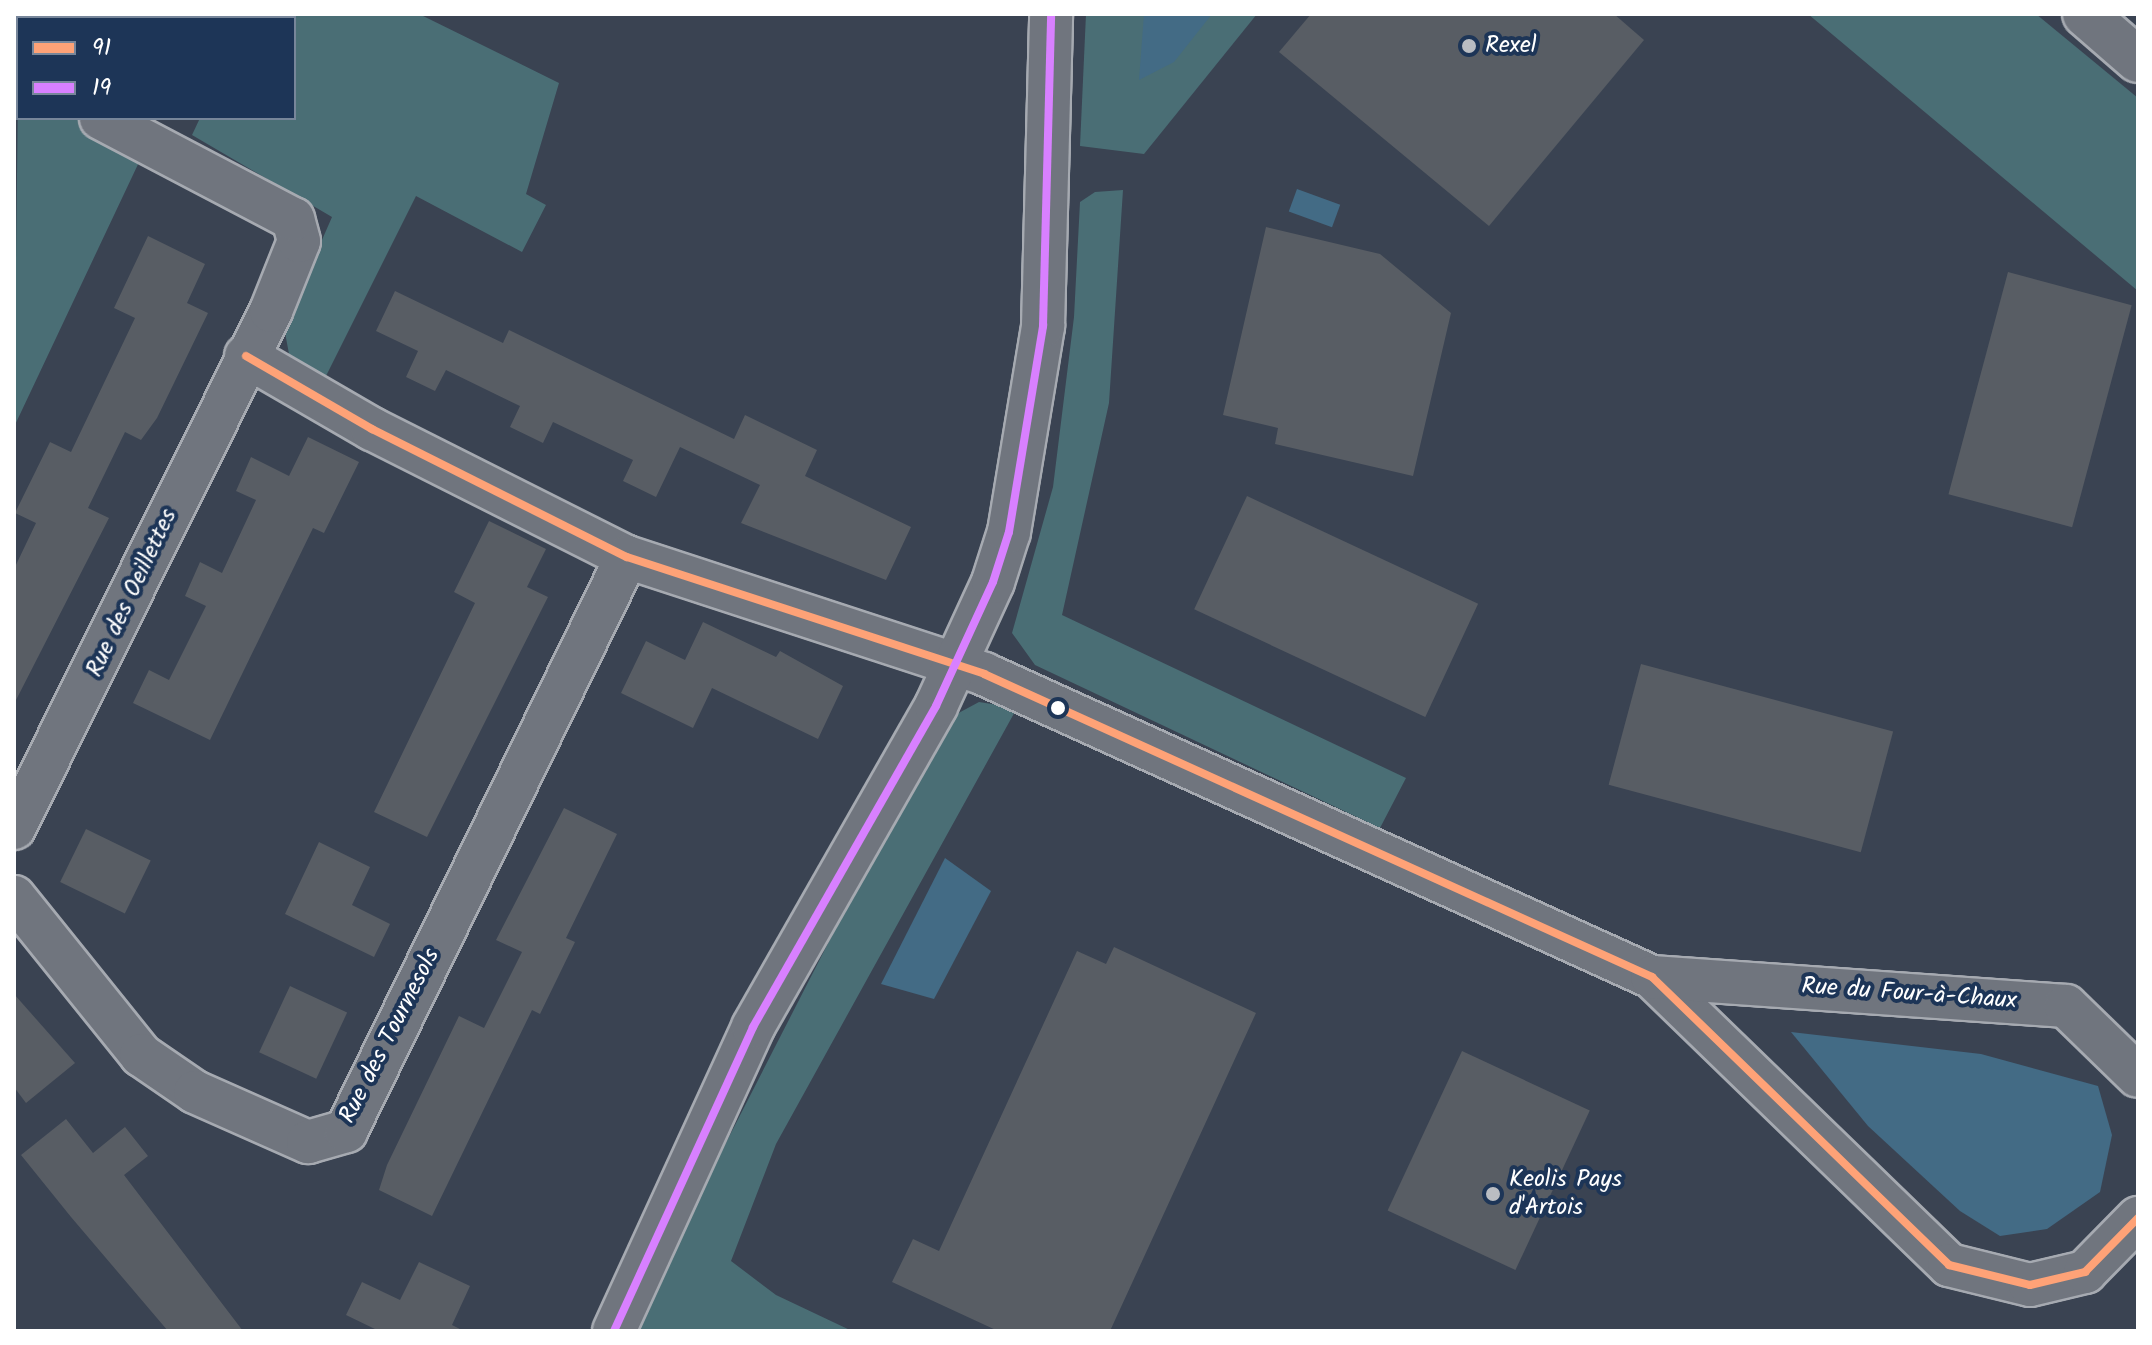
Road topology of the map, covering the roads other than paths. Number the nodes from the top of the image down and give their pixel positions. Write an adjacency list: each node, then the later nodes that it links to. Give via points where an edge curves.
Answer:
1 (1051, 14): 7 (street, via 1043,326 1027,442 1005,545)
2 (2085, 14): 3 (main road)
3 (2138, 60)
4 (105, 120): 5 (street, Rue des Oeillettes, via 293,219 299,241)
5 (246, 356): 6 (street, Rue du Four-à-Chaux, via 372,429); 8 (street, Rue des Oeillettes)
6 (627, 557): 7 (street, Rue du Four-à-Chaux); 9 (street, Rue des Tournesols, via 346,1131 308,1142 195,1092 141,1055)
7 (955, 667): 10 (street, Rue du Four-à-Chaux, via 984,674); 13 (street, via 753,1027)
8 (14, 828)
9 (14, 897)
10 (1652, 977): 11 (street, Rue du Four-à-Chaux, via 2066,1006); 12 (street, Rue du Four-à-Chaux, via 1949,1265 2030,1285 2085,1272)
11 (2138, 1076)
12 (2138, 1218)
13 (614, 1331)

